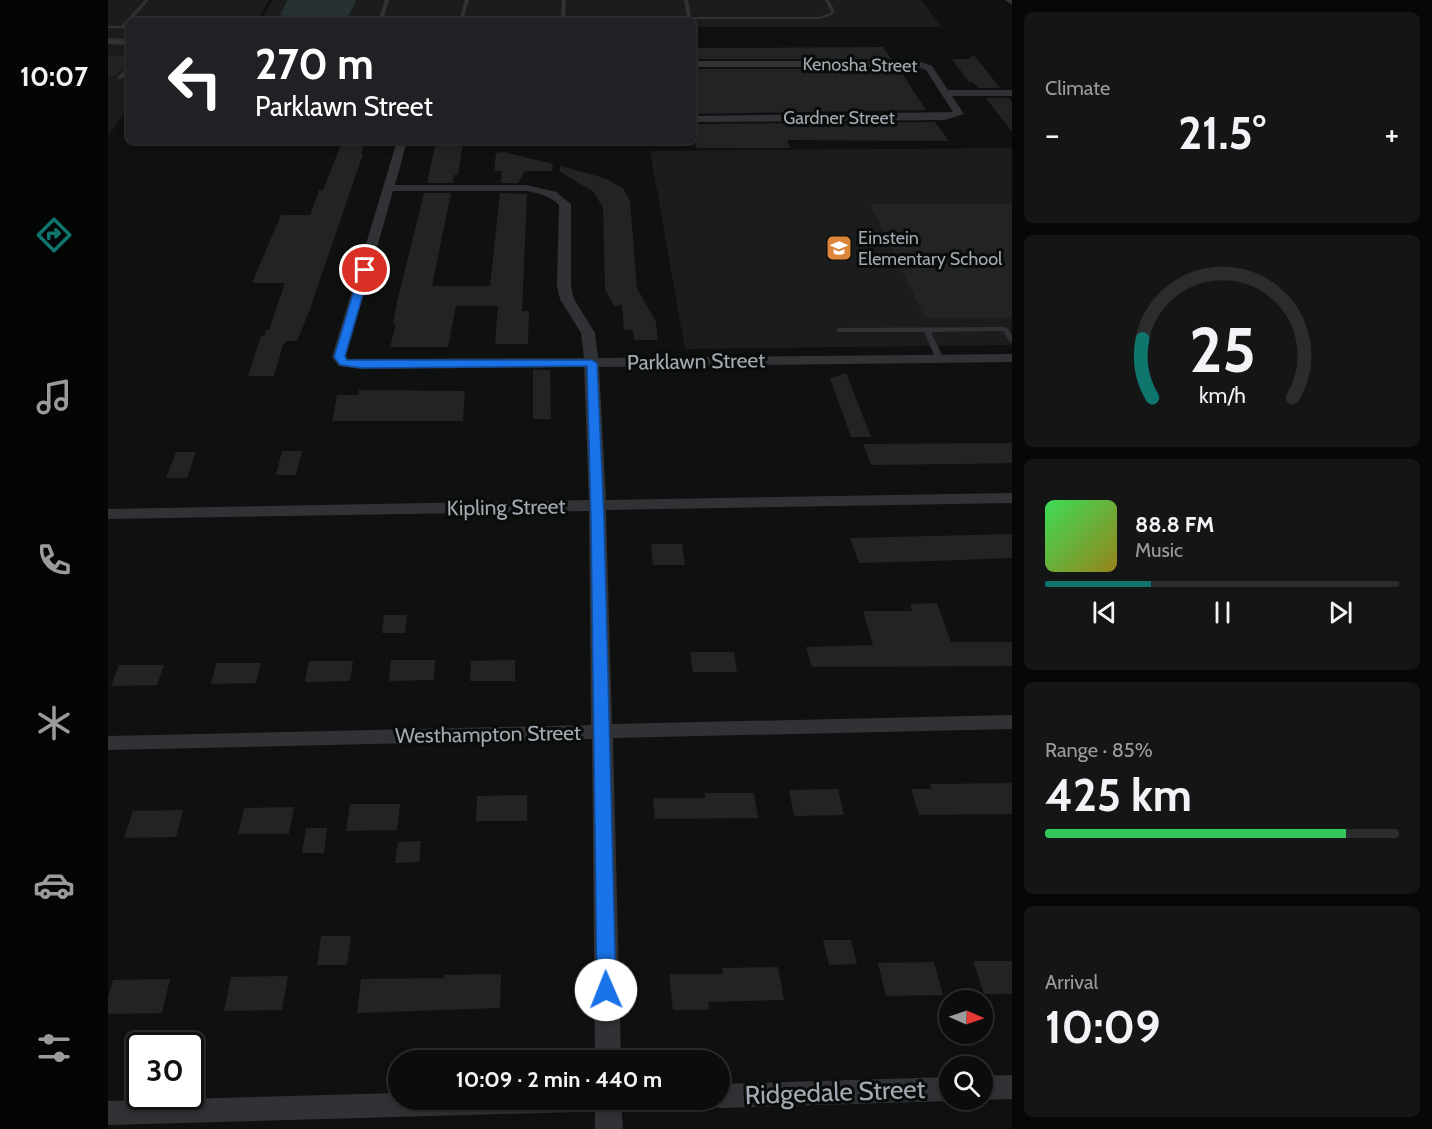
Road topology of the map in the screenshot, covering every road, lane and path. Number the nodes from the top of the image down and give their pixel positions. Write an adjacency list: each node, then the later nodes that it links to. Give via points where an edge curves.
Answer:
1 (147, 0): 9 (lane)
2 (387, 0): 10 (lane, via 381,18)
3 (467, 0): 10 (lane)
4 (564, 0): 11 (lane)
5 (686, 0): 12 (lane)
6 (827, 0): 12 (lane, via 833,11 820,18)
7 (1009, 0): 8 (street)
8 (1012, 3)
9 (130, 18)
10 (462, 18): 11 (lane)
11 (563, 18): 12 (lane)
12 (689, 18)
13 (126, 23): 14 (lane, via 122,27)
14 (108, 27)
15 (108, 41): 16 (street)
16 (126, 42)
17 (696, 64): 20 (street, Kenosha Street, via 918,64 928,67)
18 (126, 71): 19 (lane)
19 (120, 78)
20 (946, 93): 21 (street); 22 (street, Gardner Street, via 958,116)
21 (1012, 93)
22 (696, 119)
23 (401, 144): 24 (street)
24 (388, 188): 30 (street, via 526,188 549,192 562,200 566,207 564,286 588,333); 30 (street, Parklawn Street, via 339,357 344,363)
25 (839, 330): 26 (lane)
26 (927, 330): 27 (lane, via 1005,329); 28 (lane)
27 (1012, 341)
28 (940, 358): 29 (street, Parklawn Street); 30 (street, Parklawn Street)
29 (1012, 358)
30 (592, 363): 32 (street)
31 (1012, 498): 32 (street, Kipling Street)
32 (596, 506): 33 (street, Kipling Street); 35 (street)
33 (108, 514)
34 (1012, 722): 35 (street, Westhampton Street)
35 (601, 732): 36 (street, Westhampton Street); 37 (street)
36 (108, 743)
37 (608, 1050)
38 (1012, 1087): 39 (street)
39 (993, 1088)
40 (939, 1089): 41 (street, Ridgedale Street)
41 (730, 1096)
42 (388, 1105): 44 (street)
43 (608, 1110): 45 (street)
44 (108, 1113)
45 (609, 1129)

